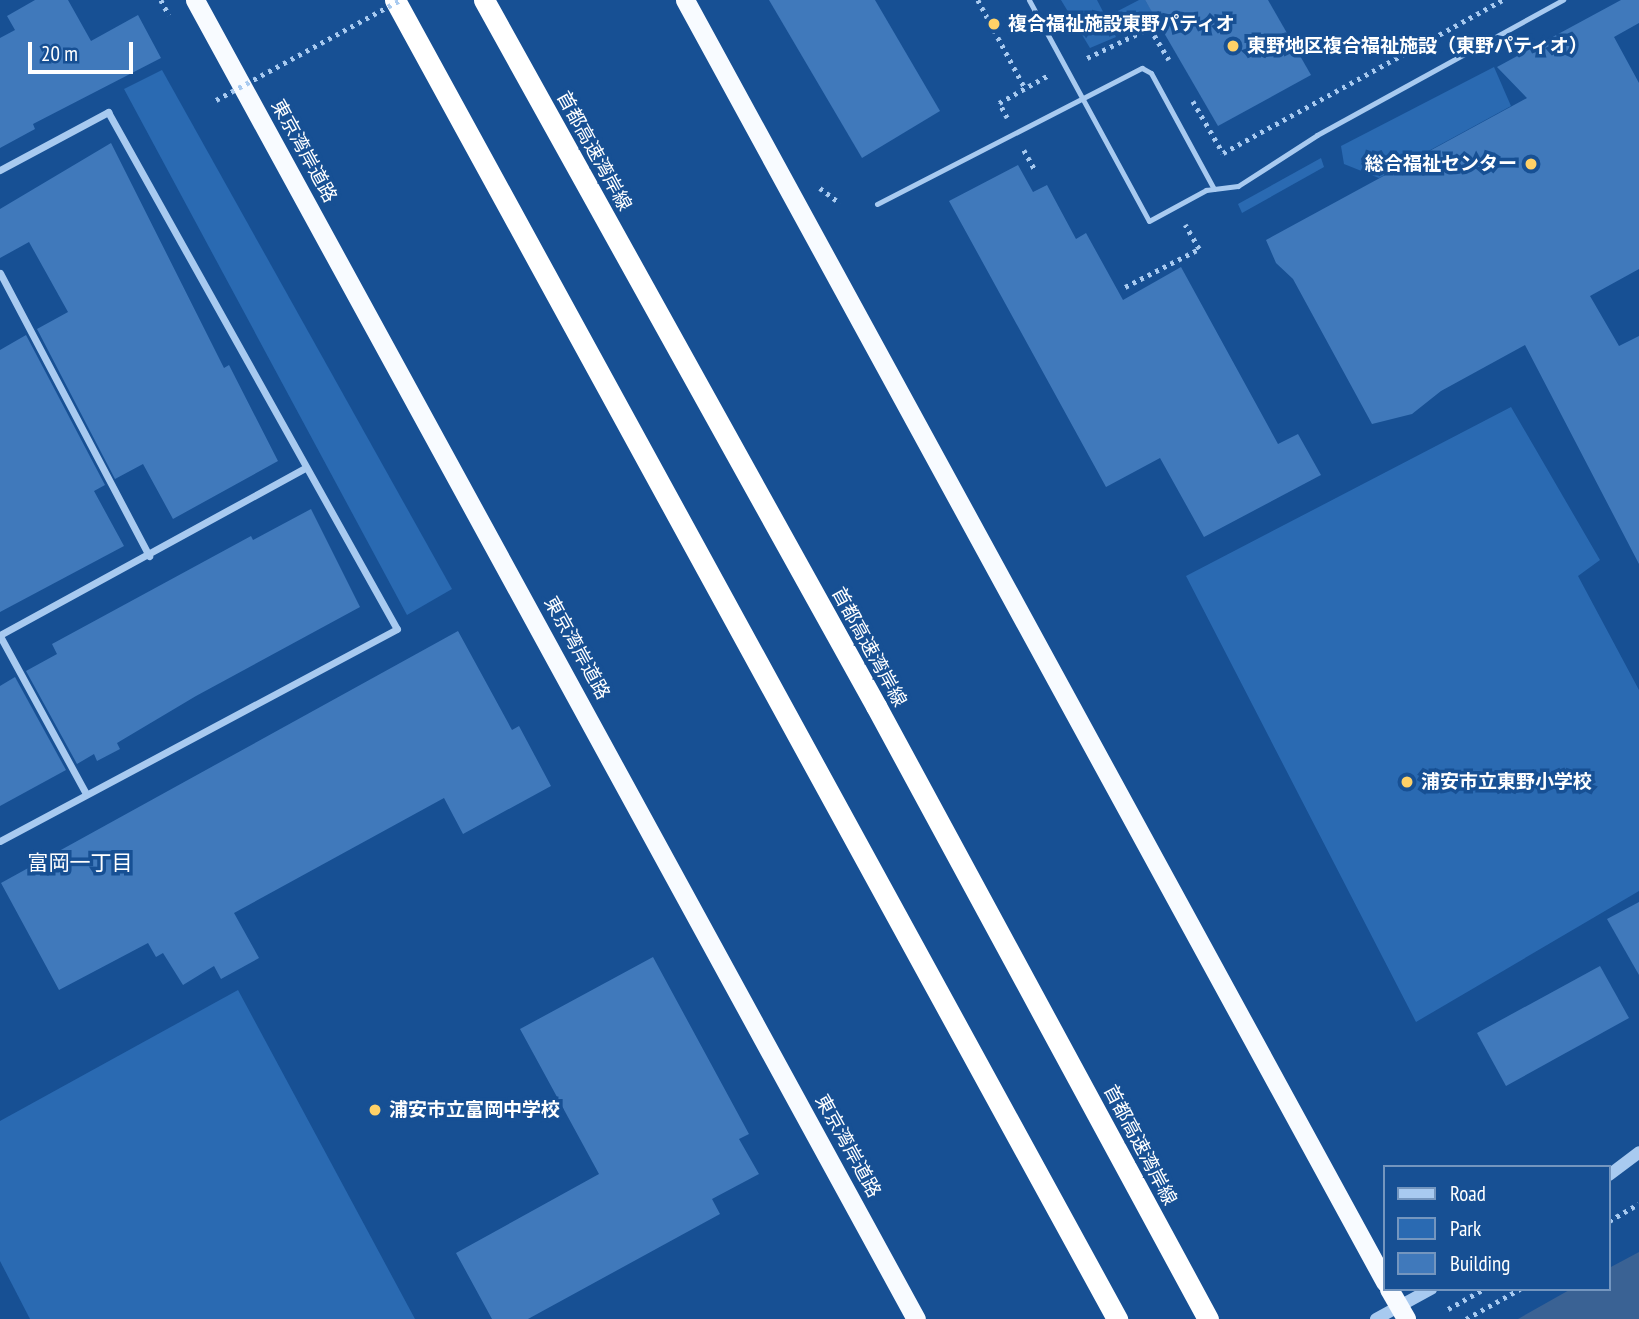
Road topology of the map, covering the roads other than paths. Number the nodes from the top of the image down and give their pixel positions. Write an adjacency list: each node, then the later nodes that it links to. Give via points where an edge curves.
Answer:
1 (195, 0): 22 (highway, 東京湾岸道路)
2 (397, 0): 23 (highway)
3 (484, 0): 24 (highway, 首都高速湾岸線, via 876,706)
4 (685, 0): 19 (highway)
5 (1029, 0): 7 (lane)
6 (1563, 0): 9 (lane, via 1317,135 1238,186)
7 (1081, 95): 9 (lane, via 1132,70 1142,68 1151,73); 9 (lane, via 1149,220); 10 (lane)
8 (0, 170): 12 (street, via 108,112)
9 (1214, 189)
10 (877, 204)
11 (0, 273): 13 (street)
12 (306, 468): 13 (street); 15 (street, via 397,629)
13 (149, 556): 14 (street)
14 (0, 635): 15 (street)
15 (86, 794): 16 (street)
16 (0, 841)
17 (1639, 1152): 18 (street)
18 (1611, 1173)
19 (1384, 1280)
20 (1390, 1291): 26 (highway, bridge)
21 (1427, 1291): 25 (street)
22 (916, 1319)
23 (1117, 1319)
24 (1208, 1319)
25 (1376, 1319)
26 (1406, 1319)

